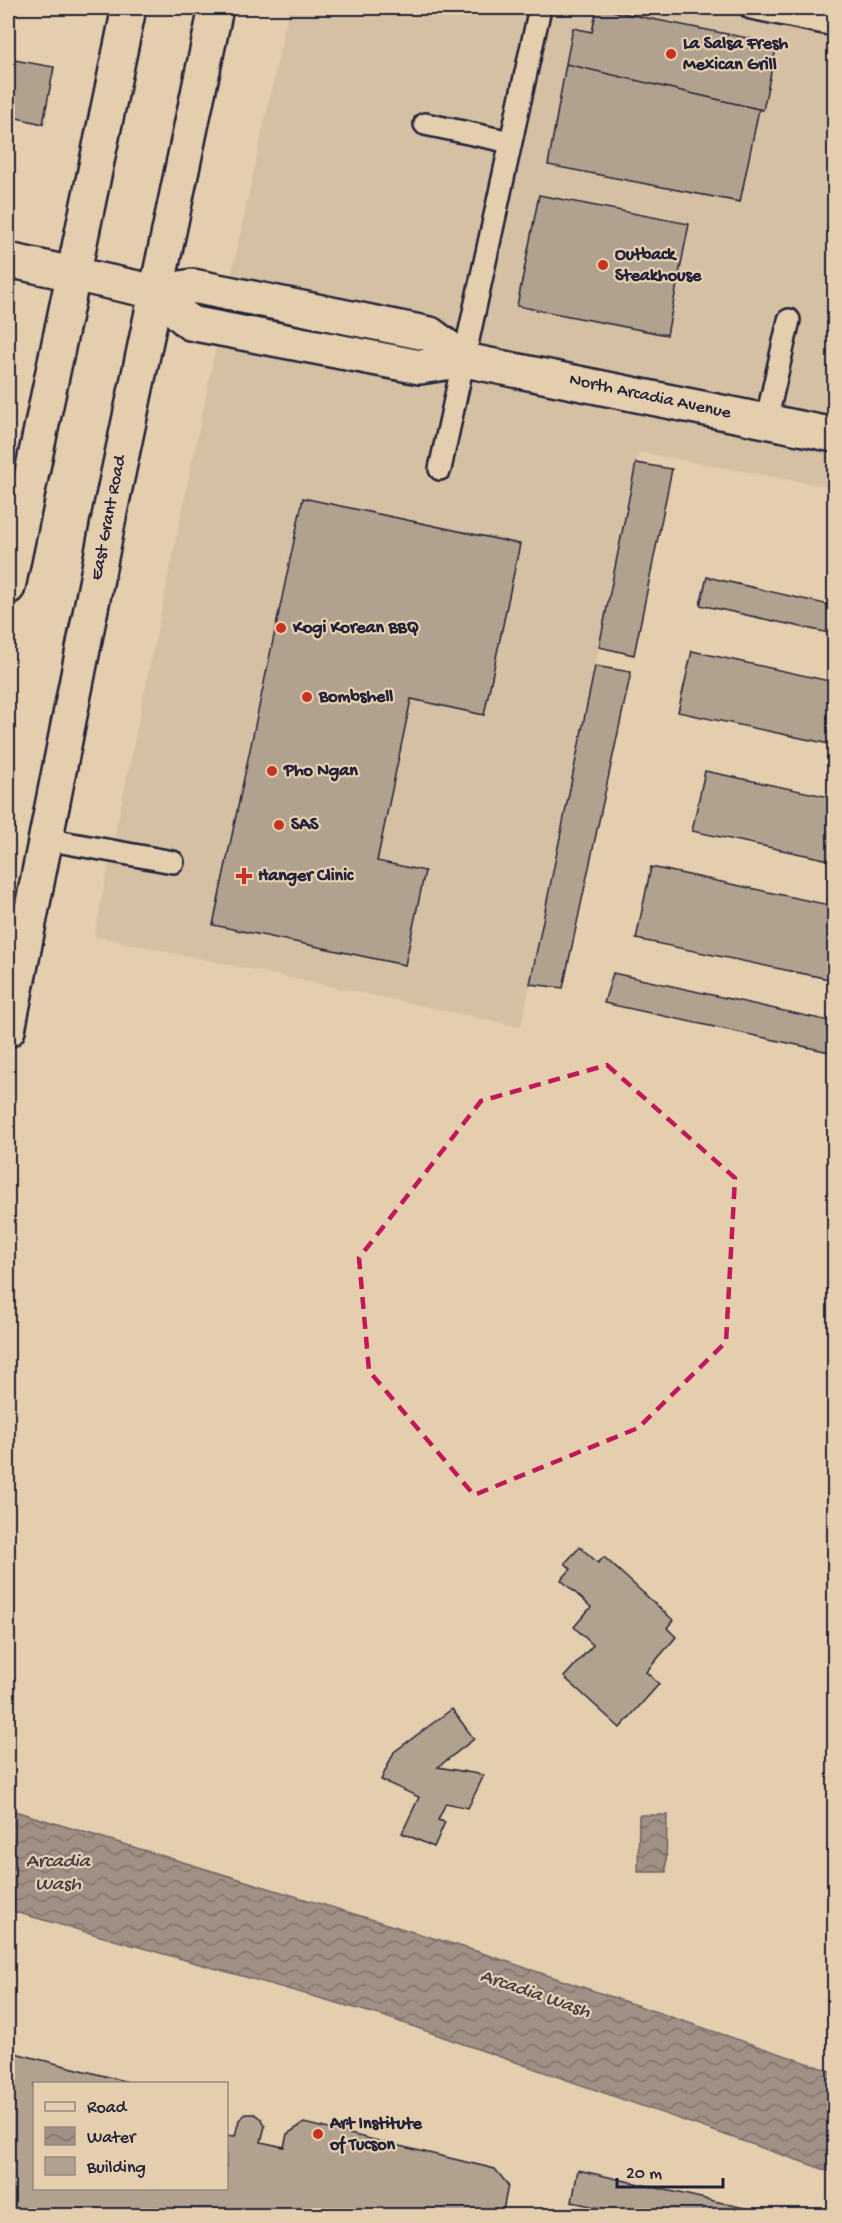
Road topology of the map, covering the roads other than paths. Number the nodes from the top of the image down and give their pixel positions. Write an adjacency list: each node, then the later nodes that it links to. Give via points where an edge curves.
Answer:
1 (129, 8): 9 (main road)
2 (216, 8): 10 (main road, East Grant Road)
3 (540, 8): 7 (lane)
4 (751, 8): 5 (lane)
5 (834, 25)
6 (425, 123): 7 (lane)
7 (511, 142): 12 (lane)
8 (8, 260): 9 (main road)
9 (72, 274): 10 (main road); 16 (main road)
10 (156, 292): 12 (main road, North Arcadia Avenue, via 190,323 420,368); 17 (main road, East Grant Road)
11 (789, 320): 13 (lane)
12 (465, 360): 13 (main road, North Arcadia Avenue); 15 (lane)
13 (766, 422): 14 (main road, North Arcadia Avenue)
14 (834, 435)
15 (440, 469)
16 (8, 587)
17 (45, 839): 18 (lane); 19 (main road, East Grant Road)
18 (173, 862)
19 (8, 1030)

